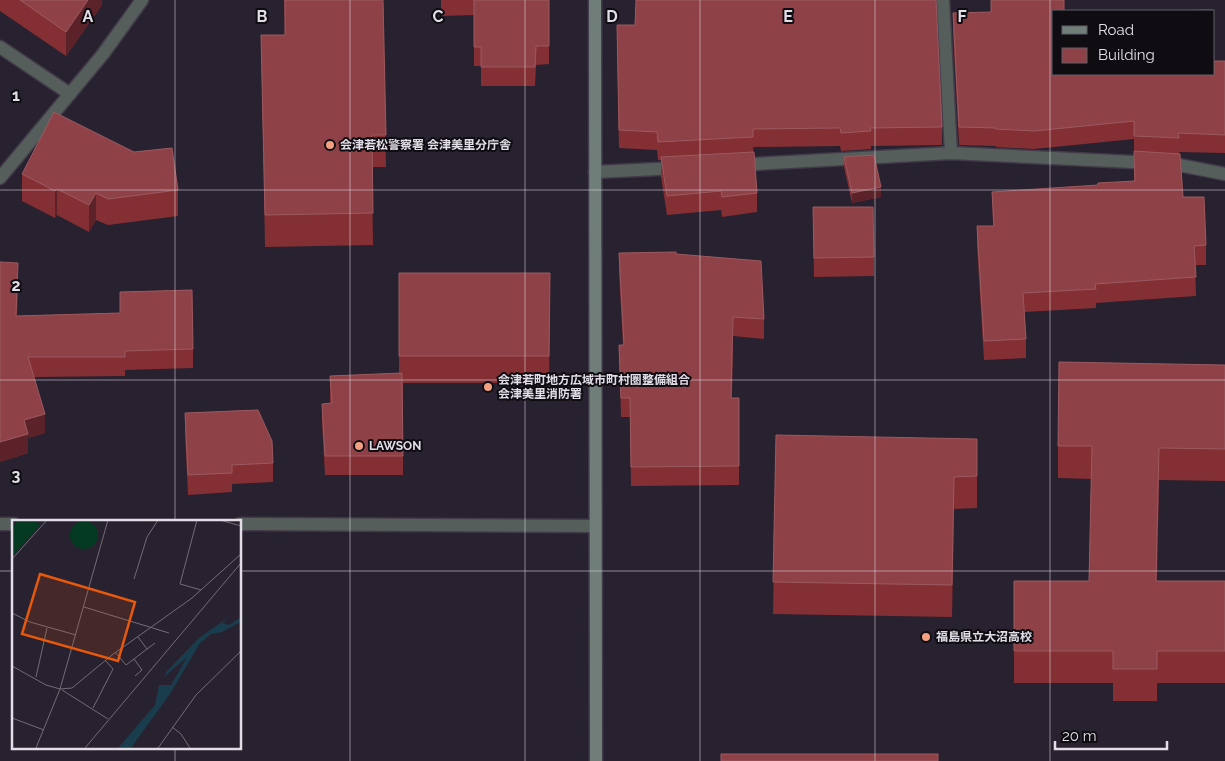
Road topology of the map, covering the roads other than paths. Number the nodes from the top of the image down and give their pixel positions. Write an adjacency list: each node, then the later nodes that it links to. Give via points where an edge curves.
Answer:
1 (142, 0): 5 (street)
2 (595, 0): 9 (street)
3 (943, 0): 6 (street)
4 (0, 47): 5 (street)
5 (70, 94): 11 (street)
6 (951, 153): 7 (street); 10 (street, via 1174,164)
7 (724, 165)
8 (694, 167): 9 (street)
9 (595, 172): 13 (street)
10 (1225, 174)
11 (0, 178)
12 (241, 524): 13 (street)
13 (595, 526): 14 (street)
14 (596, 761)

